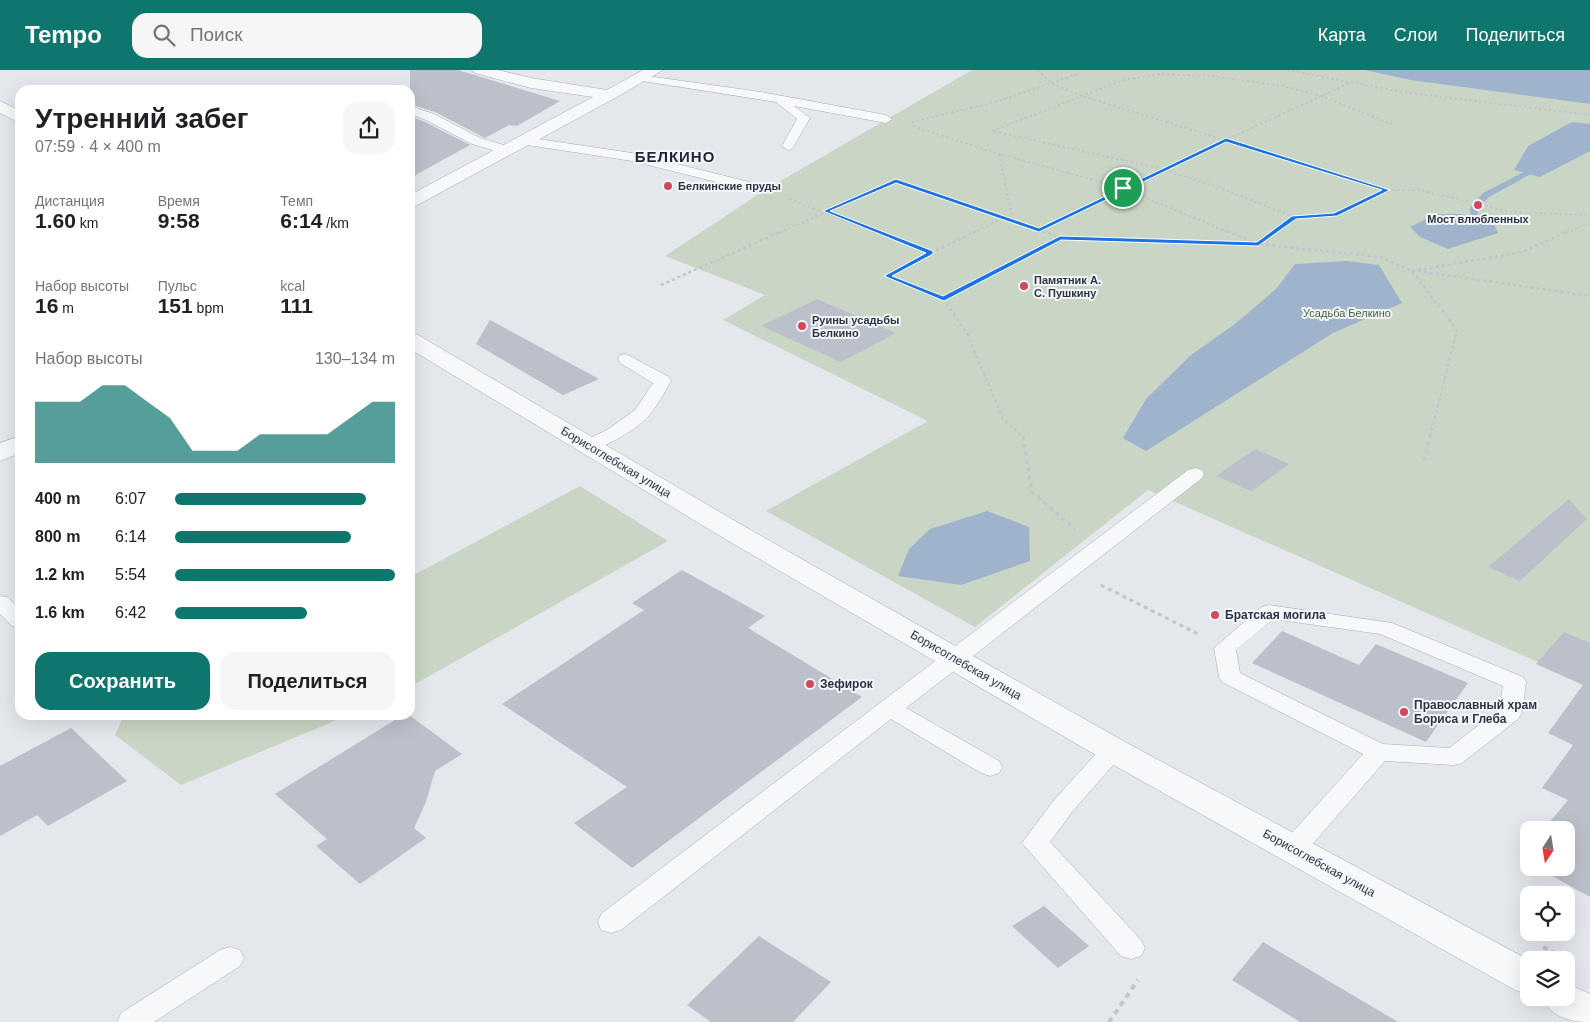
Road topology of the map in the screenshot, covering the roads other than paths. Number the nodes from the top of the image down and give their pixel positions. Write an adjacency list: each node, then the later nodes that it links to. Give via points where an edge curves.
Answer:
1 (480, 70): 3 (street, via 531,83)
2 (647, 74): 3 (street); 4 (lane)
3 (609, 95): 11 (street)
4 (776, 99): 9 (lane); 12 (lane, via 804,118)
5 (0, 106): 7 (street)
6 (415, 112): 8 (lane)
7 (15, 115)
8 (430, 117): 10 (lane); 13 (lane, via 476,141)
9 (886, 119)
10 (415, 122)
11 (525, 141): 13 (street); 14 (lane, via 632,158)
12 (788, 146)
13 (509, 151): 15 (street)
14 (765, 190)
15 (415, 200)
16 (415, 343): 19 (street, Борисоглебская улица)
17 (626, 359): 19 (lane, via 663,381 641,414 613,434)
18 (15, 446): 20 (street)
19 (587, 446): 24 (street, Борисоглебская улица)
20 (0, 453)
21 (1195, 474): 24 (lane)
22 (0, 602): 23 (lane)
23 (15, 616)
24 (955, 659): 25 (lane); 26 (street, Борисоглебская улица)
25 (891, 709): 28 (lane); 30 (lane)
26 (1113, 750): 29 (street, Борисоглебская улица); 31 (lane, via 1036,842)
27 (1379, 752): 27 (lane, via 1454,757 1510,713 1515,682 1384,628 1269,612 1225,648 1230,677); 29 (lane)
28 (990, 767)
29 (1292, 849): 33 (street, Борисоглебская улица)
30 (611, 922)
31 (1131, 948)
32 (230, 958): 36 (lane)
33 (1520, 974)
34 (1575, 1005): 35 (street)
35 (1590, 1013)
36 (131, 1022)

